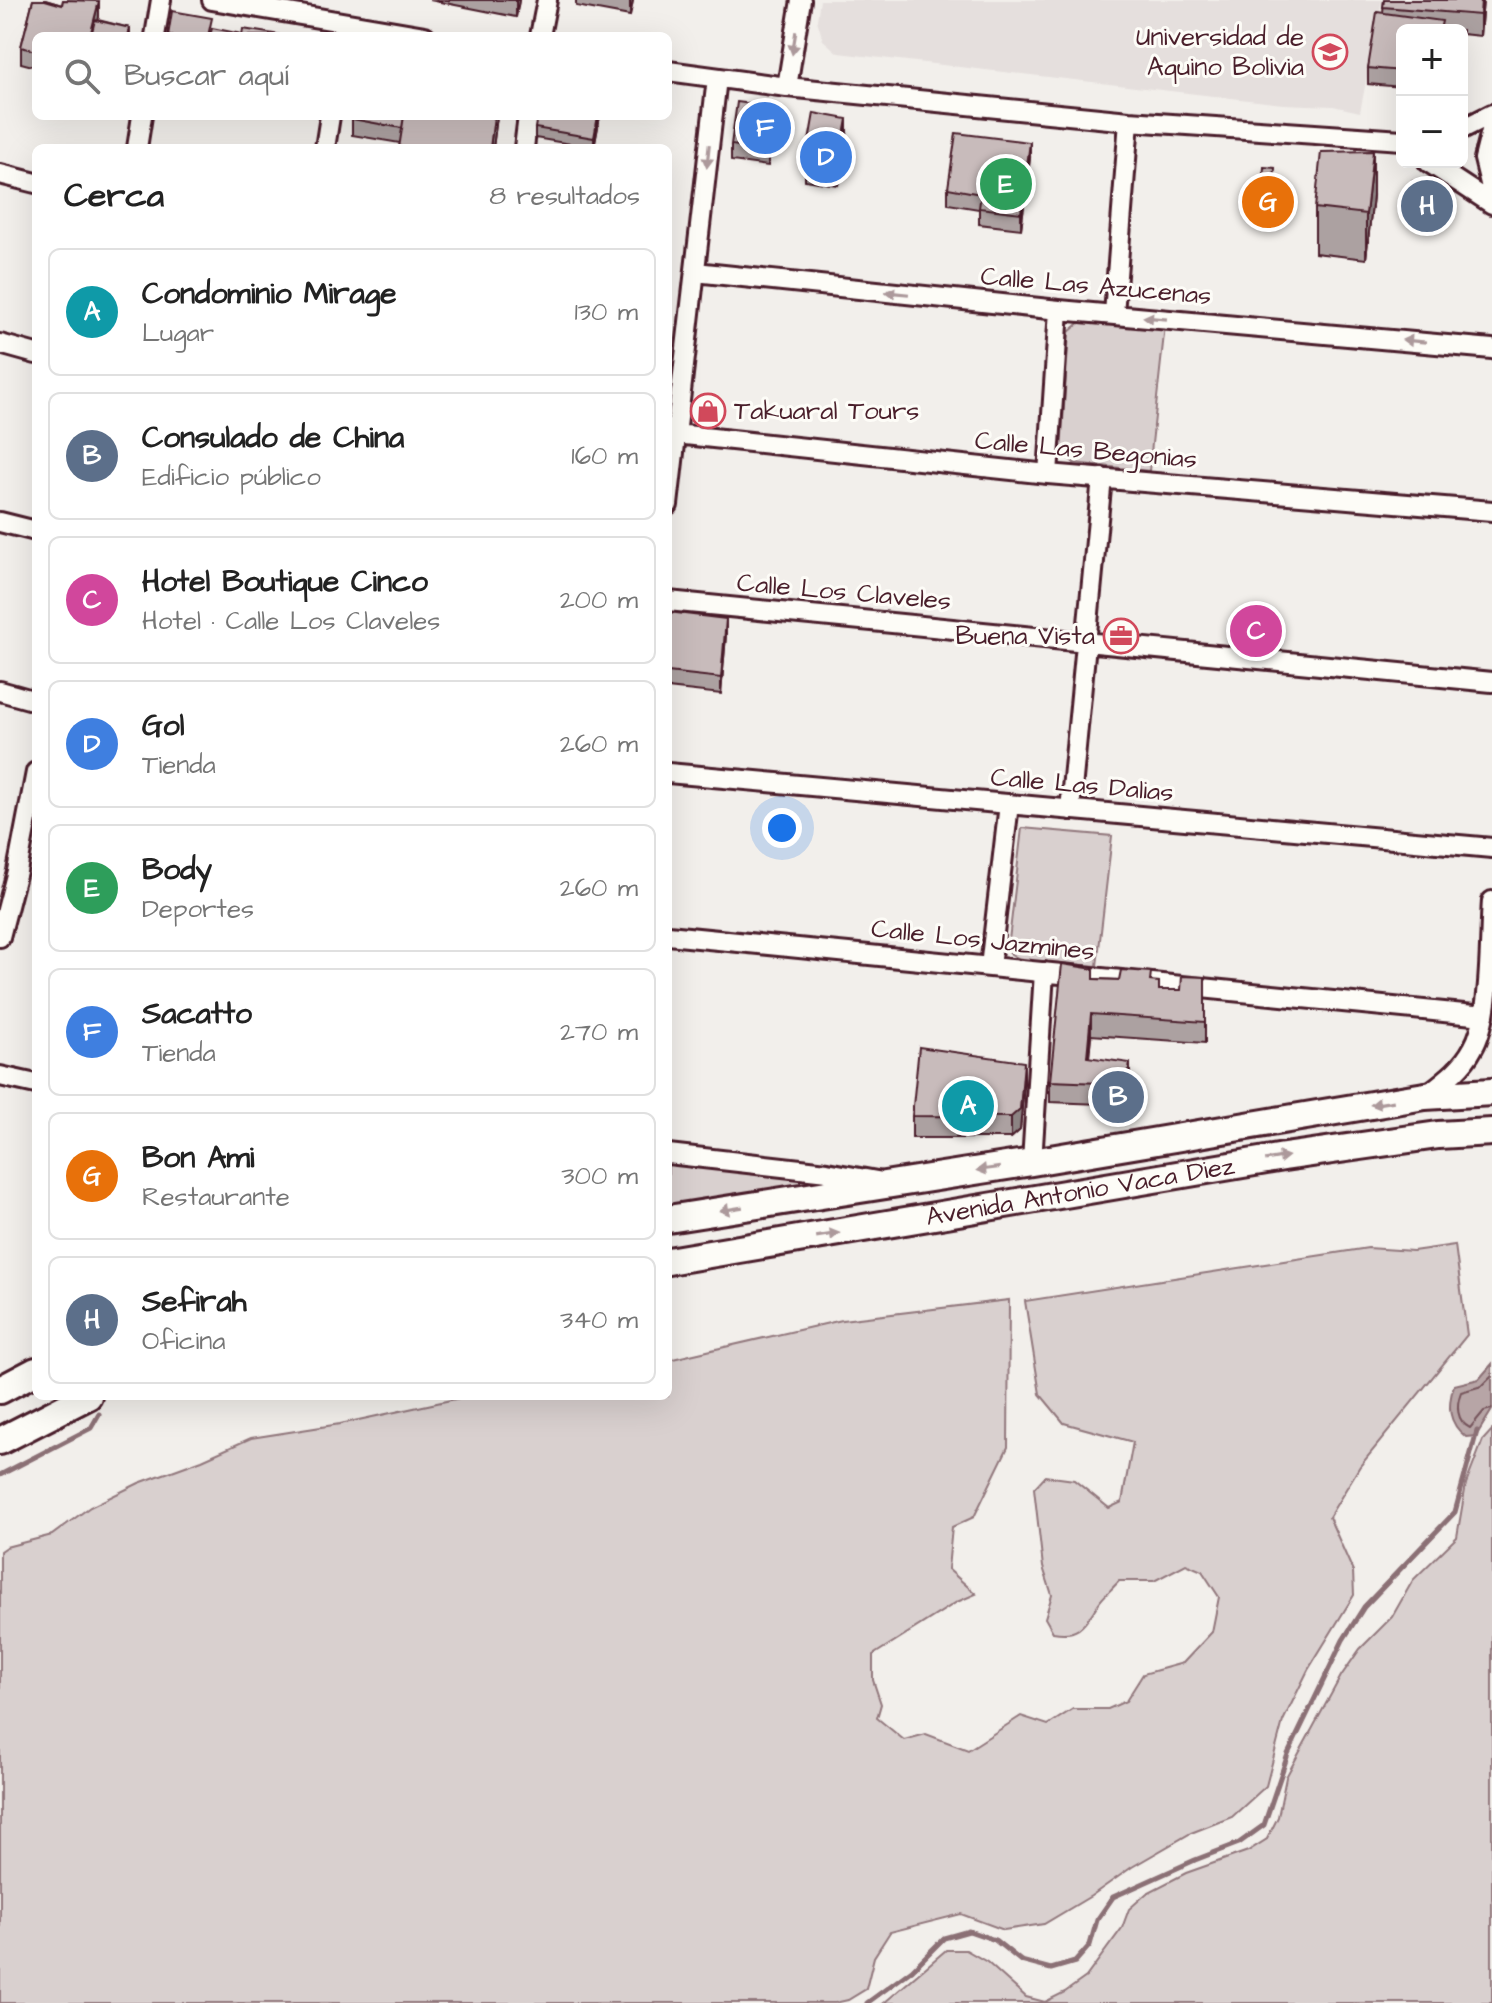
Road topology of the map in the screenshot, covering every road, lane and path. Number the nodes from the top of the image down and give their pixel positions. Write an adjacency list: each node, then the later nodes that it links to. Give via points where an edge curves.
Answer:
1 (161, 0): 6 (street)
2 (212, 0): 5 (street)
3 (547, 0): 8 (street)
4 (801, 0): 11 (street, one-way to 11)
5 (343, 30): 7 (street)
6 (156, 32)
7 (370, 32)
8 (541, 32)
9 (672, 72): 10 (street)
10 (717, 78): 11 (street); 30 (street, one-way to 30)
11 (787, 87): 16 (street)
12 (1492, 114): 17 (street)
13 (141, 120): 21 (street)
14 (329, 120): 22 (street)
15 (528, 120): 23 (street)
16 (1129, 121): 19 (street); 32 (street)
17 (1468, 126)
18 (1492, 127): 28 (street, via 1484,159)
19 (1368, 139): 20 (street); 24 (street)
20 (1396, 140)
21 (138, 144)
22 (326, 144)
23 (524, 144)
24 (1396, 148)
25 (1437, 168): 29 (street)
26 (0, 174): 27 (street)
27 (32, 182)
28 (1492, 192)
29 (1492, 204)
30 (695, 272): 31 (street, Calle Las Azucenas, one-way to 30); 36 (street)
31 (1059, 310): 32 (street, Calle Las Azucenas); 38 (street)
32 (1114, 314): 34 (street, Calle Las Azucenas, one-way to 32)
33 (0, 344): 35 (street)
34 (1492, 349)
35 (32, 353)
36 (676, 434): 37 (street); 38 (street, Calle Las Begonias)
37 (672, 470)
38 (1048, 474): 39 (street, Calle Las Begonias)
39 (1102, 478): 40 (street, Calle Las Begonias); 44 (street)
40 (1492, 511)
41 (0, 522): 42 (street)
42 (32, 530)
43 (672, 601): 44 (street, Calle Los Claveles)
44 (1085, 641): 45 (street, Calle Los Claveles); 51 (street)
45 (1492, 682)
46 (0, 691): 47 (street)
47 (32, 700)
48 (672, 773): 50 (street, Calle Las Dalias)
49 (32, 786): 53 (street)
50 (1009, 804): 51 (street, Calle Las Dalias); 57 (street)
51 (1070, 810): 52 (street, Calle Las Dalias)
52 (1492, 848)
53 (8, 869): 56 (street)
54 (1492, 901): 59 (street)
55 (672, 935): 57 (street, Calle Los Jazmines)
56 (0, 937)
57 (990, 967): 58 (street, Calle Los Jazmines)
58 (1044, 972): 59 (street, Calle Los Jazmines); 67 (street)
59 (1484, 1016): 63 (street, via 1475,1047 1458,1070)
60 (0, 1076): 61 (street)
61 (32, 1083)
62 (1490, 1092): 63 (highway, Avenida Antonio Vaca Diez)
63 (1425, 1096): 65 (highway, Avenida Antonio Vaca Diez, one-way to 65)
64 (1487, 1132): 69 (highway, Avenida Antonio Vaca Diez, one-way to 64, via 1284,1157)
65 (1148, 1142): 67 (highway, Avenida Antonio Vaca Diez); 69 (highway, via 1087,1164 1079,1174)
66 (672, 1154): 68 (street)
67 (1032, 1162): 68 (highway, Avenida Antonio Vaca Diez, one-way to 68)
68 (891, 1183): 70 (highway, Avenida Antonio Vaca Diez, one-way to 70)
69 (1085, 1192): 71 (highway, Avenida Antonio Vaca Diez, one-way to 69)
70 (672, 1218)
71 (672, 1260)
72 (32, 1373): 73 (highway)
73 (0, 1390)
74 (80, 1400): 75 (highway)
75 (0, 1441)

